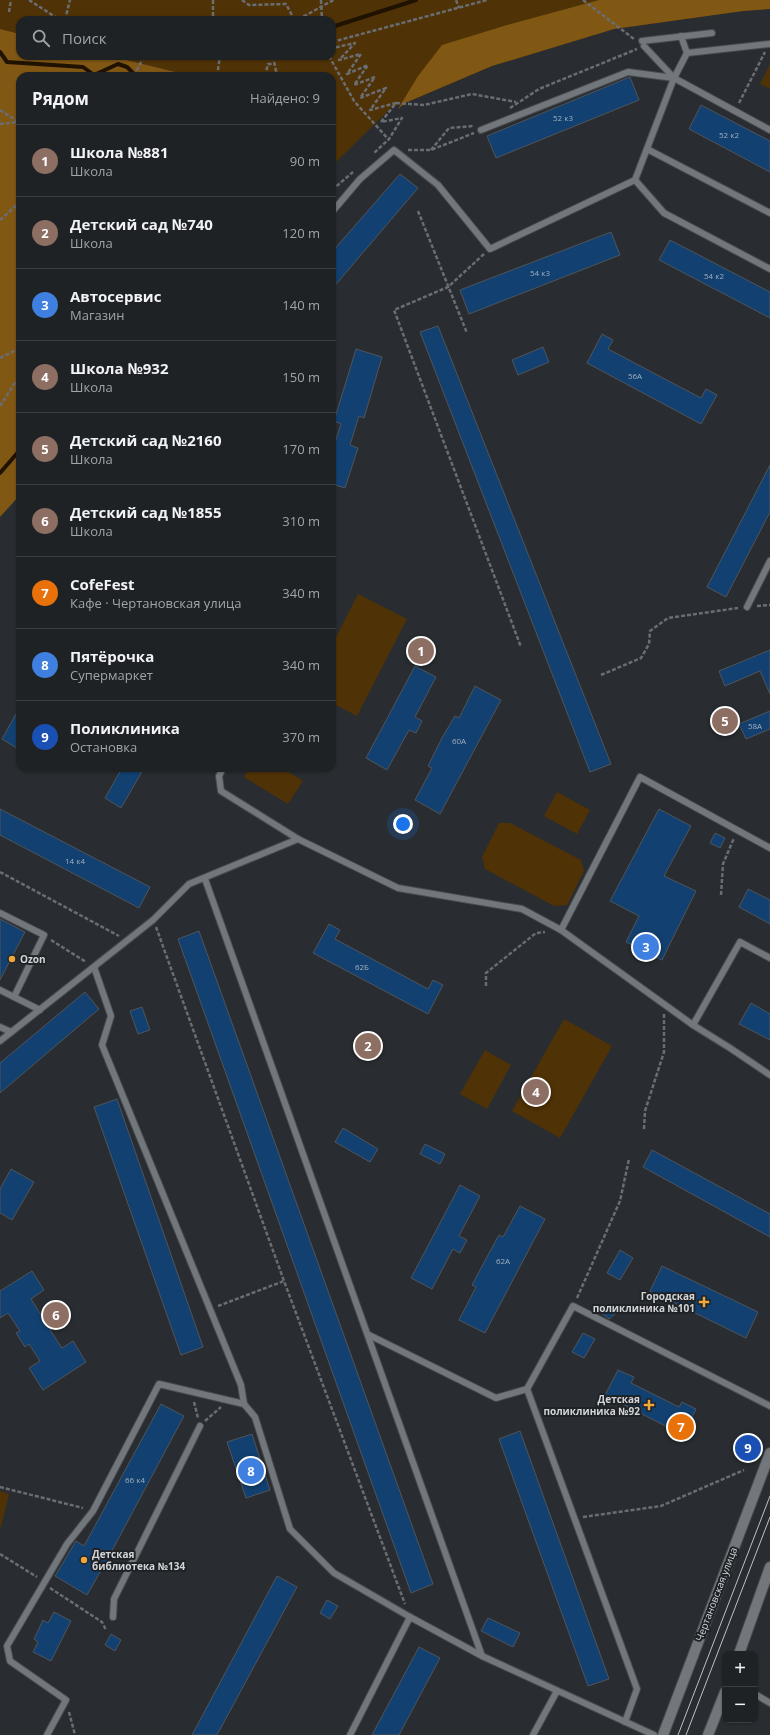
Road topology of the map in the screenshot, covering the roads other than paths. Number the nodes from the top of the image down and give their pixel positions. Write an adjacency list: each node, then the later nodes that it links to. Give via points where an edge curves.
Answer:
1 (712, 33): 2 (lane)
2 (681, 36): 4 (lane); 5 (lane, via 643,44)
3 (769, 44): 4 (lane)
4 (687, 53): 5 (lane)
5 (674, 78): 6 (lane, via 628,72); 7 (lane); 8 (lane)
6 (481, 130)
7 (770, 130)
8 (647, 150): 9 (lane); 11 (lane)
9 (635, 180): 10 (lane, via 490,249 438,185 394,150 360,179); 12 (lane, via 664,213)
10 (336, 207)
11 (770, 213)
12 (770, 269)
13 (770, 561): 14 (lane)
14 (746, 607)
15 (221, 772): 16 (lane, via 221,791)
16 (298, 839): 18 (lane); 20 (lane, via 398,888 522,909)
17 (770, 848): 20 (lane, via 640,777)
18 (206, 878): 22 (lane, via 190,884 153,920); 31 (lane)
19 (0, 913): 24 (lane, via 44,935)
20 (561, 930): 26 (lane)
21 (770, 958): 26 (lane, via 740,942)
22 (94, 967): 25 (lane); 33 (lane, via 111,1016 102,1045 241,1384)
23 (0, 990): 24 (lane)
24 (14, 997): 25 (lane)
25 (40, 1010): 28 (lane)
26 (692, 1025): 30 (lane)
27 (0, 1027): 28 (lane)
28 (11, 1032): 29 (lane)
29 (0, 1041)
30 (770, 1075)
31 (369, 1335): 32 (lane, via 496,1398); 41 (lane)
32 (527, 1389): 34 (lane, via 574,1306); 46 (lane, via 637,1689)
33 (244, 1404): 39 (lane, via 254,1417 290,1529 334,1573); 47 (lane, via 159,1384 93,1511 67,1544 7,1646 10,1662 66,1700)
34 (770, 1406)
35 (200, 1426): 38 (lane, via 114,1599)
36 (770, 1453): 51 (main road, Чертановская улица)
37 (770, 1568): 40 (main road)
38 (114, 1617)
39 (410, 1618): 41 (lane); 48 (lane)
40 (740, 1651)
41 (482, 1656): 42 (lane)
42 (557, 1691): 46 (lane); 49 (lane)
43 (758, 1696): 45 (lane)
44 (722, 1700): 52 (main road)
45 (770, 1703)
46 (625, 1722): 50 (lane)
47 (47, 1735)
48 (350, 1735)
49 (533, 1735)
50 (654, 1735)
51 (663, 1735)
52 (708, 1735)

